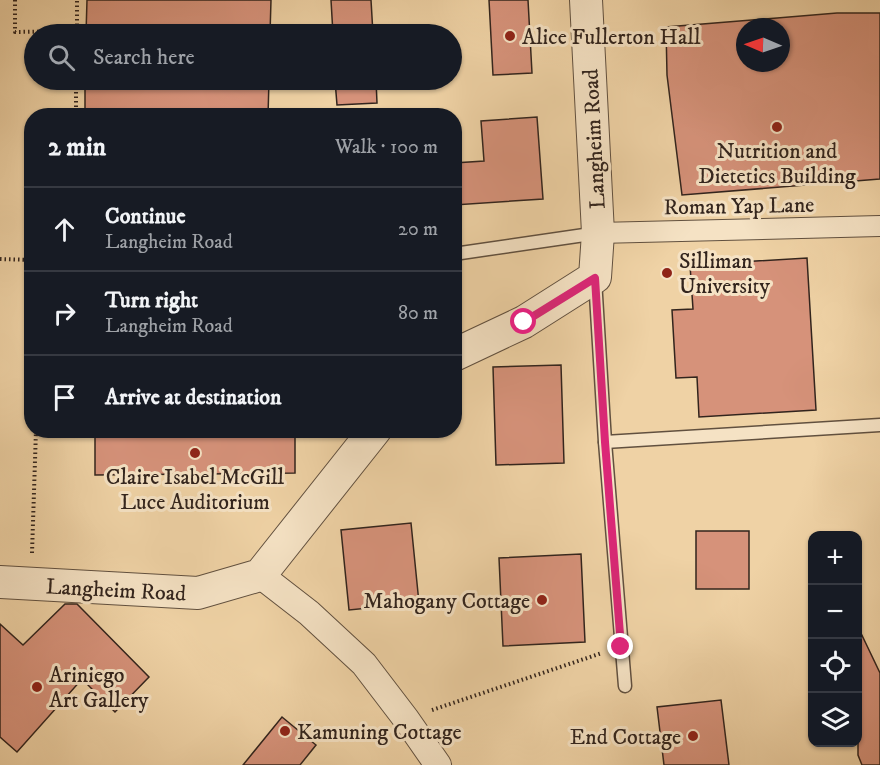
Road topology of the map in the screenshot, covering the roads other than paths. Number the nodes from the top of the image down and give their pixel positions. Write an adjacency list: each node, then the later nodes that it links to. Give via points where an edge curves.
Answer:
1 (586, 0): 3 (street, Langheim Road)
2 (880, 226): 3 (street, Roman Yap Lane)
3 (598, 232): 4 (lane); 5 (street, Langheim Road)
4 (462, 253)
5 (595, 278): 6 (street, via 524,322); 9 (lane, Langheim Road)
6 (462, 351)
7 (880, 425): 9 (lane)
8 (369, 438): 10 (street)
9 (605, 442): 12 (lane, Langheim Road)
10 (260, 575): 11 (street, Langheim Road, via 198,593); 13 (street, via 364,664)
11 (0, 582)
12 (625, 686)
13 (438, 765)

